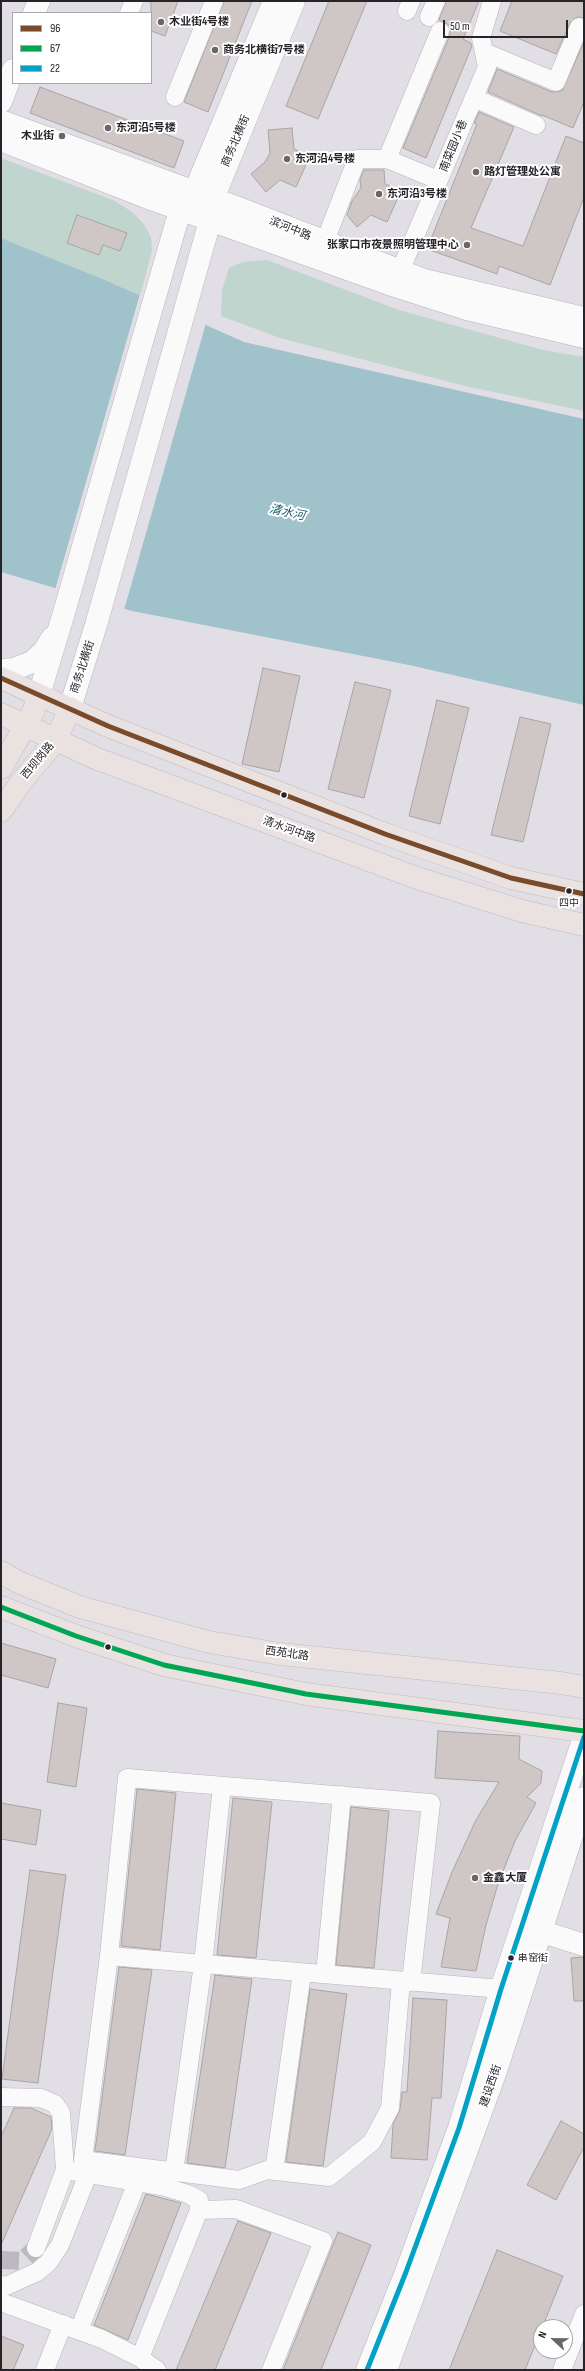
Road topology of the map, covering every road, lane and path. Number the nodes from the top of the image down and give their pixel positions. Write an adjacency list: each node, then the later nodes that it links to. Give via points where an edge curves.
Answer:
1 (39, 1): 7 (main road)
2 (134, 1): 8 (street)
3 (214, 1): 13 (street)
4 (274, 1): 22 (main road, 商务北横街)
5 (294, 1): 22 (main road, 商务北横街)
6 (492, 1): 11 (street, 南菜园小巷, via 481,38)
7 (34, 12)
8 (129, 12)
9 (579, 27): 11 (street, via 556,82)
10 (440, 31): 20 (street)
11 (484, 52): 14 (street, 南菜园小巷, via 487,67)
12 (12, 73): 15 (main road)
13 (175, 97)
14 (474, 98): 17 (street, 南菜园小巷); 18 (street)
15 (1, 102)
16 (1, 121): 22 (main road, 滨河中路)
17 (463, 124): 21 (street, 南菜园小巷, via 442,176); 23 (street, via 472,127)
18 (536, 125)
19 (1, 140): 22 (main road, 滨河中路)
20 (387, 159): 21 (street); 25 (street, via 357,159)
21 (438, 180): 26 (street, 南菜园小巷)
22 (196, 201): 24 (main road, 商务北横街); 24 (main road, 滨河中路); 25 (main road, 滨河中路); 29 (main road, 商务北横街, via 161,276)
23 (439, 207)
24 (210, 221): 25 (main road, 滨河中路); 31 (main road, 商务北横街)
25 (321, 251): 26 (main road, 滨河中路)
26 (397, 278): 27 (main road, 滨河中路, via 424,280); 28 (main road, 滨河中路, via 467,309)
27 (584, 318)
28 (584, 337)
29 (63, 618): 30 (main road, via 44,651 32,662 14,669); 34 (main road)
30 (1, 670)
31 (81, 673): 34 (main road, 商务北横街); 35 (main road, via 87,704)
32 (1, 678): 34 (main road, 清水河中路)
33 (1, 714): 34 (main road, 清水河中路)
34 (47, 717): 35 (main road, 清水河中路); 36 (main road, 清水河中路); 37 (main road); 38 (main road, 西坝岗路)
35 (108, 726): 40 (main road, 清水河中路, via 385,834 511,878)
36 (95, 758): 38 (main road, via 77,754 66,755 46,763); 41 (main road, 清水河中路, via 417,878 522,911)
37 (1, 768)
38 (22, 781): 39 (main road, 西坝岗路)
39 (1, 811)
40 (584, 894)
41 (584, 926)
42 (1, 1572): 44 (main road, 西苑北路, via 18,1582 80,1607 209,1642 280,1654)
43 (1, 1607): 45 (main road, via 76,1636 164,1665 306,1694)
44 (584, 1687)
45 (584, 1731)
46 (584, 1737): 50 (main road, 建设西街)
47 (222, 1786): 48 (street); 52 (street, via 126,1778); 53 (street)
48 (342, 1795): 55 (street); 56 (street, via 431,1803)
49 (584, 1798): 50 (main road, 建设西街)
50 (532, 1928): 51 (main road); 57 (main road, 建设西街)
51 (584, 1945)
52 (109, 1956): 53 (street); 61 (street, via 83,2160)
53 (203, 1964): 54 (street); 61 (street)
54 (302, 1973): 55 (street); 60 (street)
55 (325, 1974): 56 (street)
56 (406, 1982): 57 (street); 60 (street, via 390,2108 372,2142 329,2177)
57 (511, 1992): 75 (main road, 建设西街); 76 (main road, 建设西街, via 491,2086)
58 (1, 2097): 59 (street, via 41,2098 55,2104 61,2113)
59 (65, 2170): 62 (street); 65 (street)
60 (274, 2171): 61 (street, via 262,2171 239,2180)
61 (174, 2172)
62 (88, 2174): 63 (street); 66 (street, via 60,2245 48,2263 37,2272 6,2286)
63 (137, 2182): 64 (street, via 188,2194 199,2200); 69 (street)
64 (199, 2210): 71 (street); 74 (street, via 236,2209 323,2241)
65 (36, 2248)
66 (1, 2285)
67 (1, 2302): 70 (street)
68 (584, 2314): 77 (street)
69 (83, 2320)
70 (63, 2324): 71 (street, via 102,2339); 72 (street)
71 (140, 2358): 73 (street)
72 (45, 2370)
73 (157, 2370)
74 (271, 2370)
75 (367, 2370)
76 (386, 2370)
77 (562, 2370)

